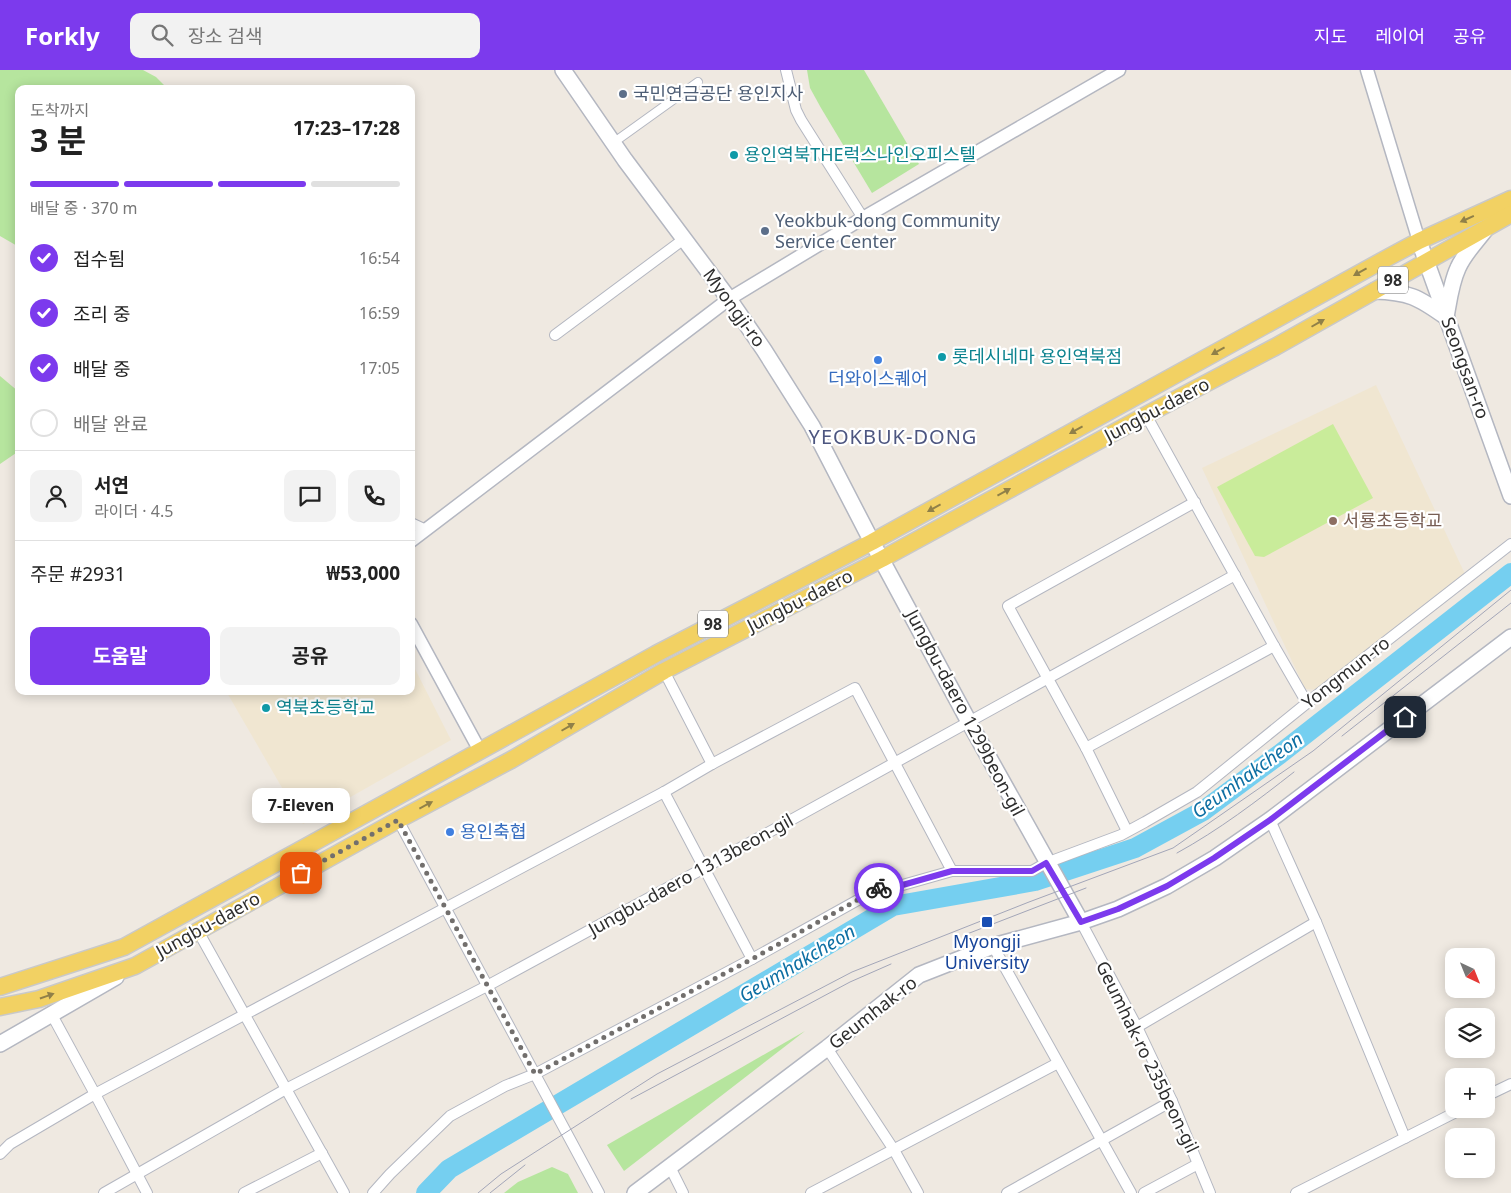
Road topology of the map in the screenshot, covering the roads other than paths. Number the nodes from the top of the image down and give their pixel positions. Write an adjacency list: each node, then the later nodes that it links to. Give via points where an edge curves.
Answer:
1 (563, 70): 6 (main road, Myongji-ro)
2 (786, 70): 9 (street, via 801,120)
3 (1119, 70): 9 (street)
4 (1367, 70): 12 (street)
5 (698, 82): 6 (street)
6 (613, 143): 11 (main road, Myongji-ro)
7 (1511, 199): 12 (main road, Jungbu-daero / 98, one-way to 12)
8 (1511, 214): 10 (main road, Jungbu-daero / 98)
9 (863, 218): 15 (street)
10 (1485, 230): 13 (main road, Jungbu-daero / 98); 16 (main road, via 1458,268)
11 (684, 239): 15 (main road, Myongji-ro); 17 (street)
12 (1419, 241): 13 (main road, Seongsan-ro); 24 (main road, Jungbu-daero / 98, one-way to 24)
13 (1426, 262): 14 (main road, Jungbu-daero / 98); 16 (main road, Seongsan-ro)
14 (1374, 291): 16 (main road, via 1411,296); 18 (main road, Jungbu-daero / 98, one-way to 14)
15 (729, 299): 22 (street); 24 (main road, Myongji-ro, via 812,426)
16 (1446, 317): 19 (main road, Seongsan-ro)
17 (555, 335)
18 (1146, 415): 20 (street); 26 (main road, Jungbu-daero / 98, one-way to 18)
19 (1511, 496)
20 (1195, 502): 27 (street); 32 (street, via 1008,606)
21 (415, 525): 22 (street)
22 (426, 530): 23 (street)
23 (415, 538)
24 (872, 542): 26 (main road, Myongji-ro); 36 (main road, Jungbu-daero / 98, via 656,654)
25 (1511, 544): 33 (street, Yongmun-ro)
26 (882, 559): 31 (main road, Jungbu-daero / 98); 34 (main road, Jungbu-daero 1299beon-gil)
27 (1235, 575): 30 (street); 32 (street, Jungbu-daero 1313beon-gil)
28 (415, 631): 36 (street)
29 (1511, 637): 41 (main road, Geumhak-ro)
30 (1274, 646): 33 (street); 35 (street)
31 (664, 671): 38 (street); 40 (main road, Jungbu-daero / 98, one-way to 31, via 511,760)
32 (1048, 678): 34 (street, Jungbu-daero 1313beon-gil); 35 (street)
33 (1307, 703): 42 (street, Yongmun-ro, via 1197,792)
34 (970, 722): 37 (street, Jungbu-daero 1313beon-gil); 43 (main road, Jungbu-daero 1299beon-gil)
35 (1086, 748): 42 (street)
36 (480, 751): 53 (main road, Jungbu-daero / 98, via 124,947)
37 (895, 762): 38 (street, via 855,688); 44 (street, Jungbu-daero 1313beon-gil); 45 (street)
38 (712, 764): 39 (street)
39 (664, 792): 44 (street); 46 (street)
40 (398, 820): 46 (street); 49 (main road, Jungbu-daero / 98)
41 (1270, 820): 47 (main road, Geumhak-ro, via 1167,886 1118,909); 48 (street)
42 (1128, 831): 43 (street, Yongmun-ro)
43 (1048, 864): 45 (street, Yongmun-ro, via 1032,871); 47 (main road, Jungbu-daero 1299beon-gil)
44 (704, 868): 51 (street); 54 (street, Jungbu-daero 1313beon-gil)
45 (952, 871): 51 (street, Yongmun-ro, via 899,886 883,886)
46 (446, 908): 54 (street); 57 (street)
47 (1077, 916): 50 (main road, Geumhak-ro); 58 (street, Geumhak-ro 235beon-gil)
48 (1316, 922): 58 (street); 69 (street)
49 (198, 931): 52 (main road, Jungbu-daero / 98); 57 (street)
50 (993, 946): 60 (main road, Geumhak-ro, via 919,975); 61 (street)
51 (752, 959): 62 (street, Yongmun-ro)
52 (135, 966): 55 (main road, Jungbu-daero / 98, one-way to 52, via 39,999); 56 (main road)
53 (0, 986)
54 (487, 986): 62 (street); 64 (street, Jungbu-daero 1313beon-gil)
55 (0, 1007)
56 (52, 1015): 59 (main road); 66 (street)
57 (245, 1015): 64 (street); 66 (street)
58 (1137, 1027): 67 (street, Geumhak-ro 235beon-gil)
59 (0, 1044)
60 (827, 1048): 71 (street); 75 (main road, Geumhak-ro)
61 (1058, 1063): 70 (street); 71 (street)
62 (535, 1074): 81 (street, Yongmun-ro, via 450,1116); 82 (street)
63 (1511, 1084): 65 (street)
64 (286, 1089): 72 (street); 76 (street, Jungbu-daero 1313beon-gil)
65 (1495, 1092)
66 (95, 1094): 73 (street, via 10,1144); 76 (street)
67 (1172, 1101): 70 (street); 74 (street, Geumhak-ro 235beon-gil)
68 (1445, 1118): 69 (street)
69 (1405, 1138): 91 (street)
70 (1101, 1140): 87 (street); 88 (street)
71 (894, 1150): 85 (street); 86 (street)
72 (322, 1153): 79 (street); 80 (street)
73 (0, 1154)
74 (1198, 1164): 89 (street); 90 (street, Geumhak-ro 235beon-gil)
75 (670, 1168): 83 (main road, Geumhak-ro); 84 (street)
76 (137, 1175): 77 (street, Jungbu-daero 1313beon-gil); 78 (street)
77 (104, 1193)
78 (147, 1193)
79 (244, 1193)
80 (344, 1193)
81 (373, 1193)
82 (599, 1193)
83 (635, 1193)
84 (684, 1193)
85 (811, 1193)
86 (918, 1193)
87 (1008, 1193)
88 (1130, 1193)
89 (1144, 1193)
90 (1210, 1193)
91 (1296, 1193)

